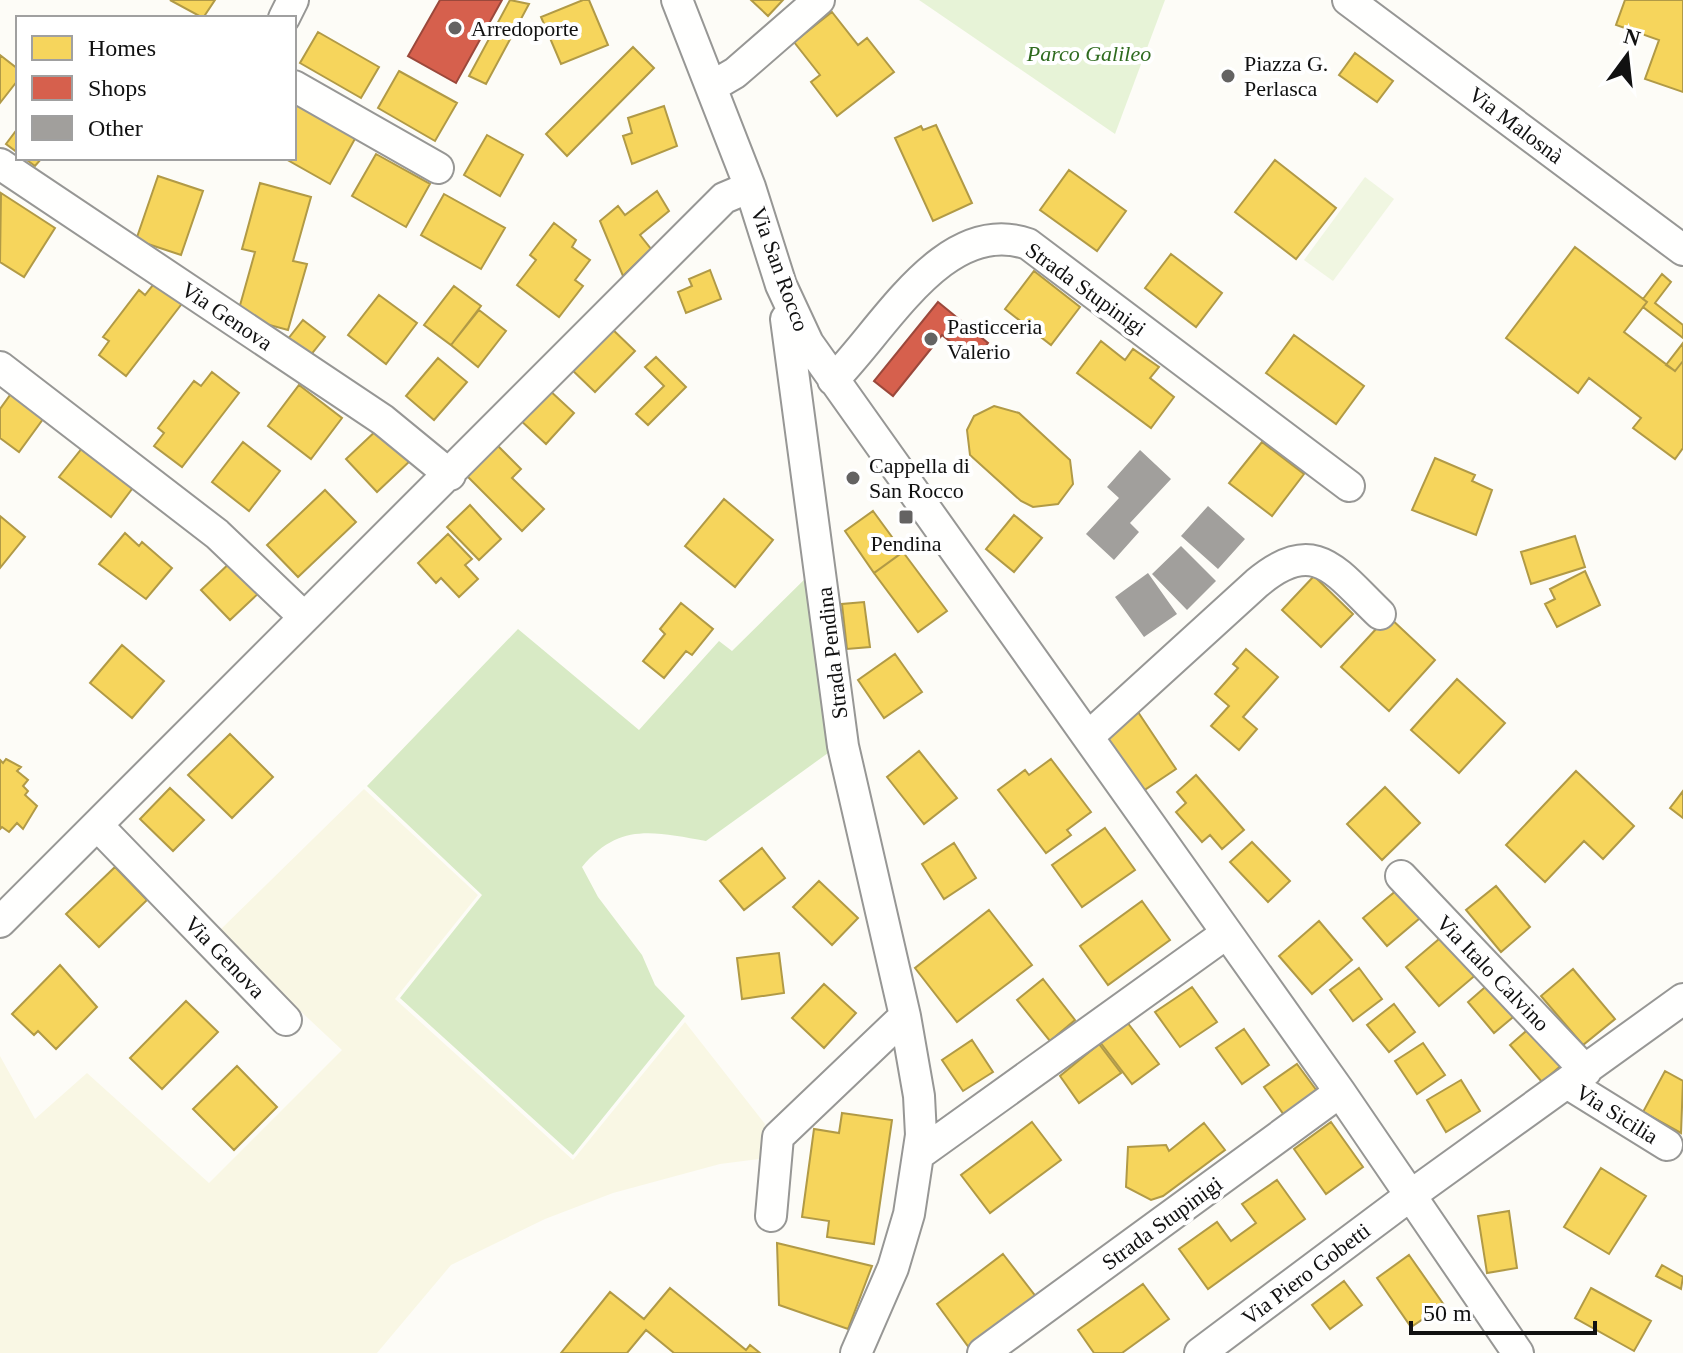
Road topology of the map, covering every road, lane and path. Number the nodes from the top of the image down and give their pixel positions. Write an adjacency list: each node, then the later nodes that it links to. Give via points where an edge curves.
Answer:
1 (677, 0): 5 (street, Via San Rocco)
2 (819, 0): 5 (street, via 735,73)
3 (1348, 0): 9 (street, Via Malosnà)
4 (296, 87): 7 (street)
5 (711, 87): 8 (street, Via San Rocco)
6 (0, 164): 13 (street, Via Genova, via 383,420)
7 (438, 168)
8 (750, 187): 10 (street, Via San Rocco); 13 (street, via 724,198)
9 (1683, 250)
10 (781, 285): 12 (street, Via San Rocco, via 808,343); 23 (street, Strada Pendina, via 843,746)
11 (0, 367): 16 (street, via 217,534)
12 (833, 380): 14 (street, Strada Stupinigi, via 934,265 979,241 1016,239); 17 (street, Via San Rocco)
13 (450, 475): 16 (street)
14 (1349, 486)
15 (1380, 614): 17 (street, via 1328,565 1304,558 1287,561)
16 (304, 617): 18 (street)
17 (1089, 736): 21 (street)
18 (97, 825): 20 (street); 24 (street, Via Genova)
19 (1401, 876): 25 (street, Via Italo Calvino)
20 (0, 922)
21 (1227, 933): 26 (street); 28 (street)
22 (1683, 999): 25 (street)
23 (905, 1016): 28 (street, Strada Pendina, via 919,1096); 30 (street, via 778,1137)
24 (286, 1020)
25 (1576, 1077): 27 (street, Via Sicilia); 29 (street)
26 (1340, 1092): 29 (street); 32 (street, Strada Stupinigi)
27 (1667, 1145)
28 (918, 1155): 31 (street, Strada Pendina, via 893,1268)
29 (1411, 1195): 33 (street, Via Piero Gobetti); 34 (street)
30 (771, 1216)
31 (856, 1353)
32 (983, 1353)
33 (1200, 1353)
34 (1518, 1353)

